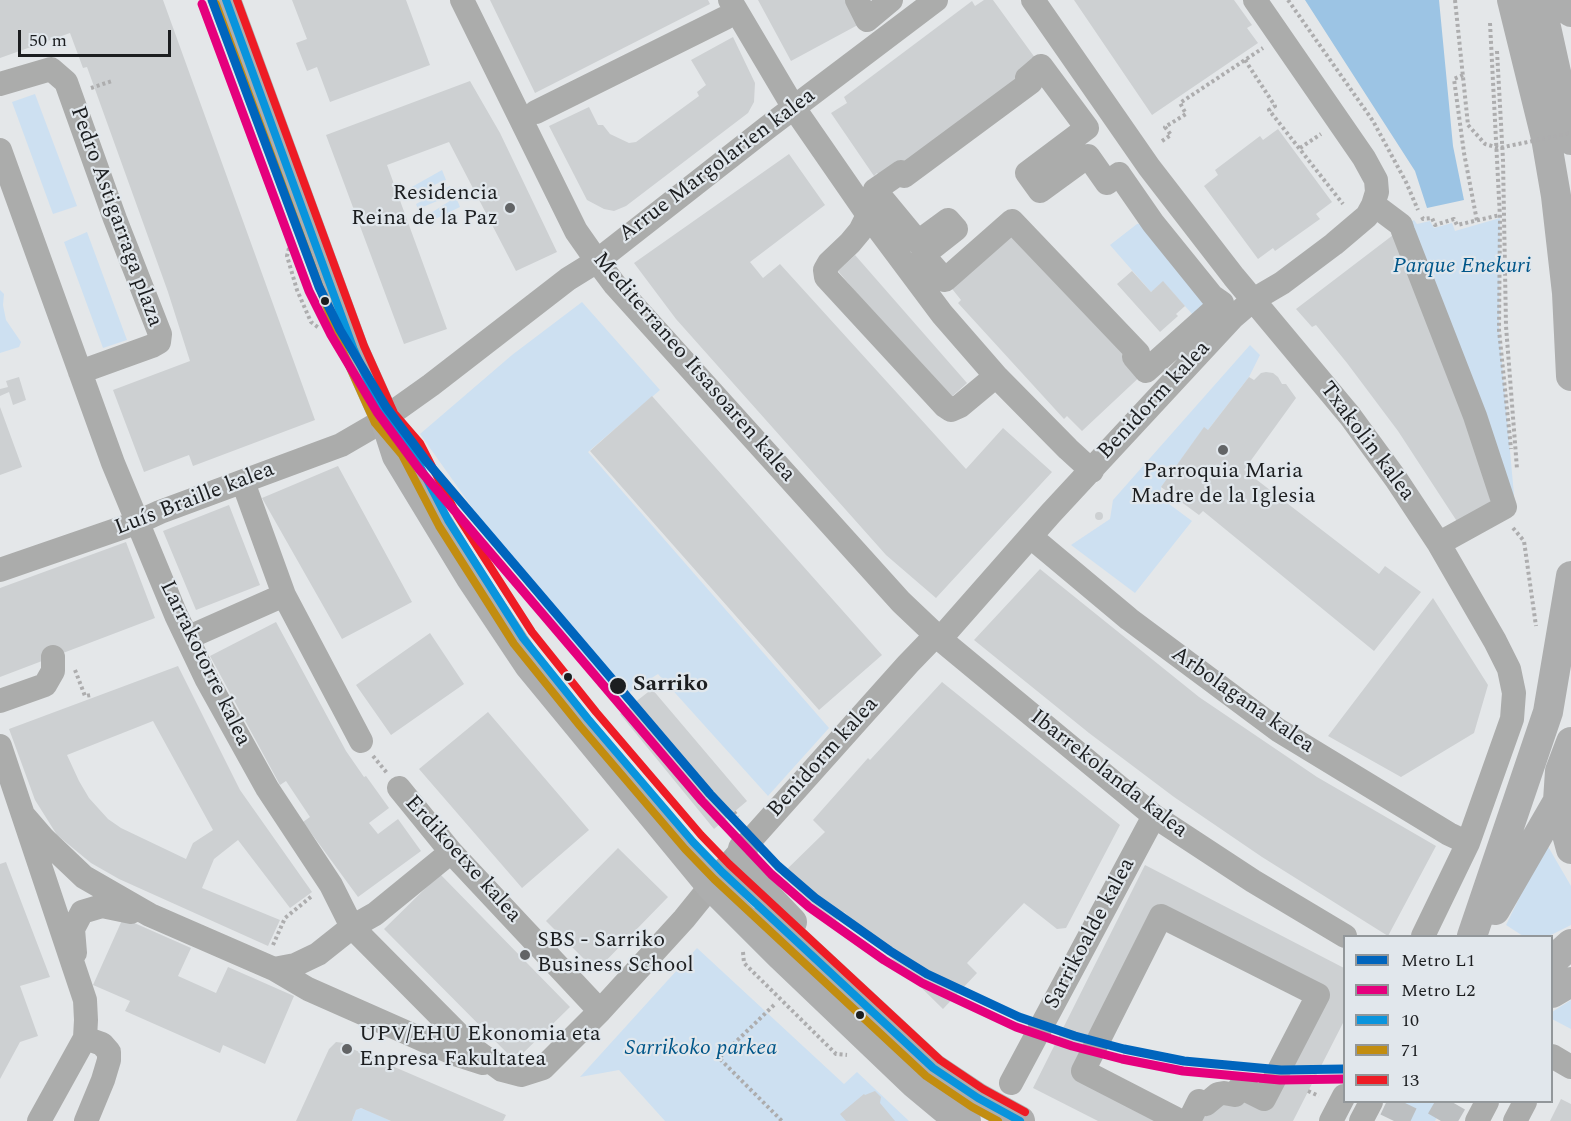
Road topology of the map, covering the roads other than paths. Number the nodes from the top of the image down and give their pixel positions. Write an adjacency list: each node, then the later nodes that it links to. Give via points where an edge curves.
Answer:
1 (226, 0): 26 (main road, via 354,350)
2 (462, 0): 21 (street, Mediterraneo Itsasoaren kalea, via 576,231)
3 (857, 0): 4 (street, via 867,20)
4 (891, 0)
5 (936, 0): 14 (street, Arrue Margolarien kalea)
6 (1034, 0): 22 (street, Txakolin kalea, via 1142,158)
7 (1255, 0): 22 (street, Benidorm kalea, via 1364,158 1376,180 1377,192 1367,216 1282,283)
8 (1540, 0): 16 (main road)
9 (1568, 0): 11 (main road)
10 (728, 9): 14 (street); 15 (street)
11 (1571, 12)
12 (1499, 13): 25 (main road, via 1546,138 1567,293)
13 (0, 84): 23 (street, Pedro Astigarraga plaza, via 51,69 66,82 160,334 159,342 152,346)
14 (794, 108): 19 (street); 21 (street, Arrue Margolarien kalea)
15 (536, 111)
16 (1571, 140)
17 (0, 150): 23 (street, Larrakotorre kalea)
18 (1381, 210): 31 (street, via 1401,225 1475,416 1505,507)
19 (867, 215): 24 (street, via 942,314); 24 (street, via 860,231 829,262 826,278 951,410)
20 (923, 255): 20 (street, via 945,280 1012,221 1138,353 1134,357 1146,371 1222,303 1160,232 1119,174 1107,183 1088,156 1040,191 1027,173 1087,128 1041,66 1027,78 1031,82 904,176 901,172 875,190 918,242 948,220 956,229)
21 (597, 261): 26 (street, Arrue Margolarien kalea); 35 (street, Mediterraneo Itsasoaren kalea, via 901,602)
22 (1253, 300): 27 (street, Benidorm kalea); 46 (street, Txakolin kalea, via 1350,416 1396,479 1440,543 1509,669 1514,693 1512,719)
23 (80, 372): 29 (street, Larrakotorre kalea)
24 (996, 376): 27 (street)
25 (1571, 376)
26 (385, 418): 28 (street, Luís Braille kalea, via 341,445); 50 (main road, via 398,456 529,666)
27 (1092, 471): 30 (street, Benidorm kalea)
28 (243, 482): 29 (street, Luís Braille kalea); 34 (street)
29 (136, 523): 32 (street, Luís Braille kalea); 36 (street, Larrakotorre kalea)
30 (1031, 537): 35 (street, Benidorm kalea); 46 (street, Arbolagana kalea, via 1129,620 1278,730)
31 (1447, 539)
32 (0, 570)
33 (1571, 576): 55 (main road, via 1548,712)
34 (284, 595): 36 (street); 39 (street)
35 (938, 637): 44 (street, Ibarrekolanda kalea); 47 (street, Benidorm kalea, via 908,664)
36 (187, 638): 52 (street, Larrakotorre kalea, via 267,788 331,885)
37 (53, 657): 38 (street, via 53,671 45,686)
38 (0, 701)
39 (361, 741)
40 (1571, 742): 43 (main road, via 1560,771)
41 (0, 746): 45 (street)
42 (399, 788): 49 (street, Erdikoetxe kalea)
43 (1558, 801): 48 (main road); 56 (main road)
44 (1154, 816): 53 (street, Ibarrekolanda kalea); 71 (street, Sarrikoalde kalea)
45 (25, 817): 51 (street, via 84,877); 61 (street)
46 (1468, 843): 54 (street, Txakolin kalea)
47 (743, 849): 50 (street, Benidorm kalea); 57 (main road, via 742,866 792,921)
48 (1571, 849)
49 (451, 852): 52 (street, via 375,914); 64 (street, Erdikoetxe kalea)
50 (717, 879): 57 (main road); 64 (street, Benidorm kalea); 78 (main road, via 779,954 914,1083)
51 (150, 915): 59 (street); 61 (street, via 102,906 82,912 73,929)
52 (352, 927): 59 (street, via 318,954 295,965); 70 (street, Larrakotorre kalea, via 472,1048)
53 (1343, 935)
54 (1423, 935)
55 (1472, 935)
56 (1481, 935)
57 (795, 940): 79 (main road, via 933,1068)
58 (1571, 944): 60 (main road)
59 (273, 959): 70 (street, via 308,988 455,1054)
60 (1553, 959)
61 (76, 973): 65 (street, via 85,1000)
62 (1571, 982): 63 (main road)
63 (1553, 992)
64 (600, 1011): 70 (street, Benidorm kalea, via 543,1068 521,1075)
65 (85, 1038): 76 (street); 77 (street, via 102,1044 109,1052 103,1080)
66 (1553, 1041): 67 (street)
67 (1571, 1047)
68 (1553, 1057): 69 (street)
69 (1571, 1067)
70 (502, 1070)
71 (1011, 1083)
72 (1343, 1098): 82 (street)
73 (1370, 1103): 83 (street)
74 (1486, 1103): 84 (street)
75 (1524, 1103): 85 (street)
76 (41, 1120)
77 (86, 1121)
78 (966, 1121)
79 (1020, 1121)
80 (1180, 1121): 81 (street, via 1083,1071 1161,916 1318,995 1264,1100 1240,1087 1235,1095 1218,1094 1206,1104 1199,1101)
81 (1189, 1121)
82 (1331, 1121)
83 (1361, 1121)
84 (1477, 1121)
85 (1515, 1121)

